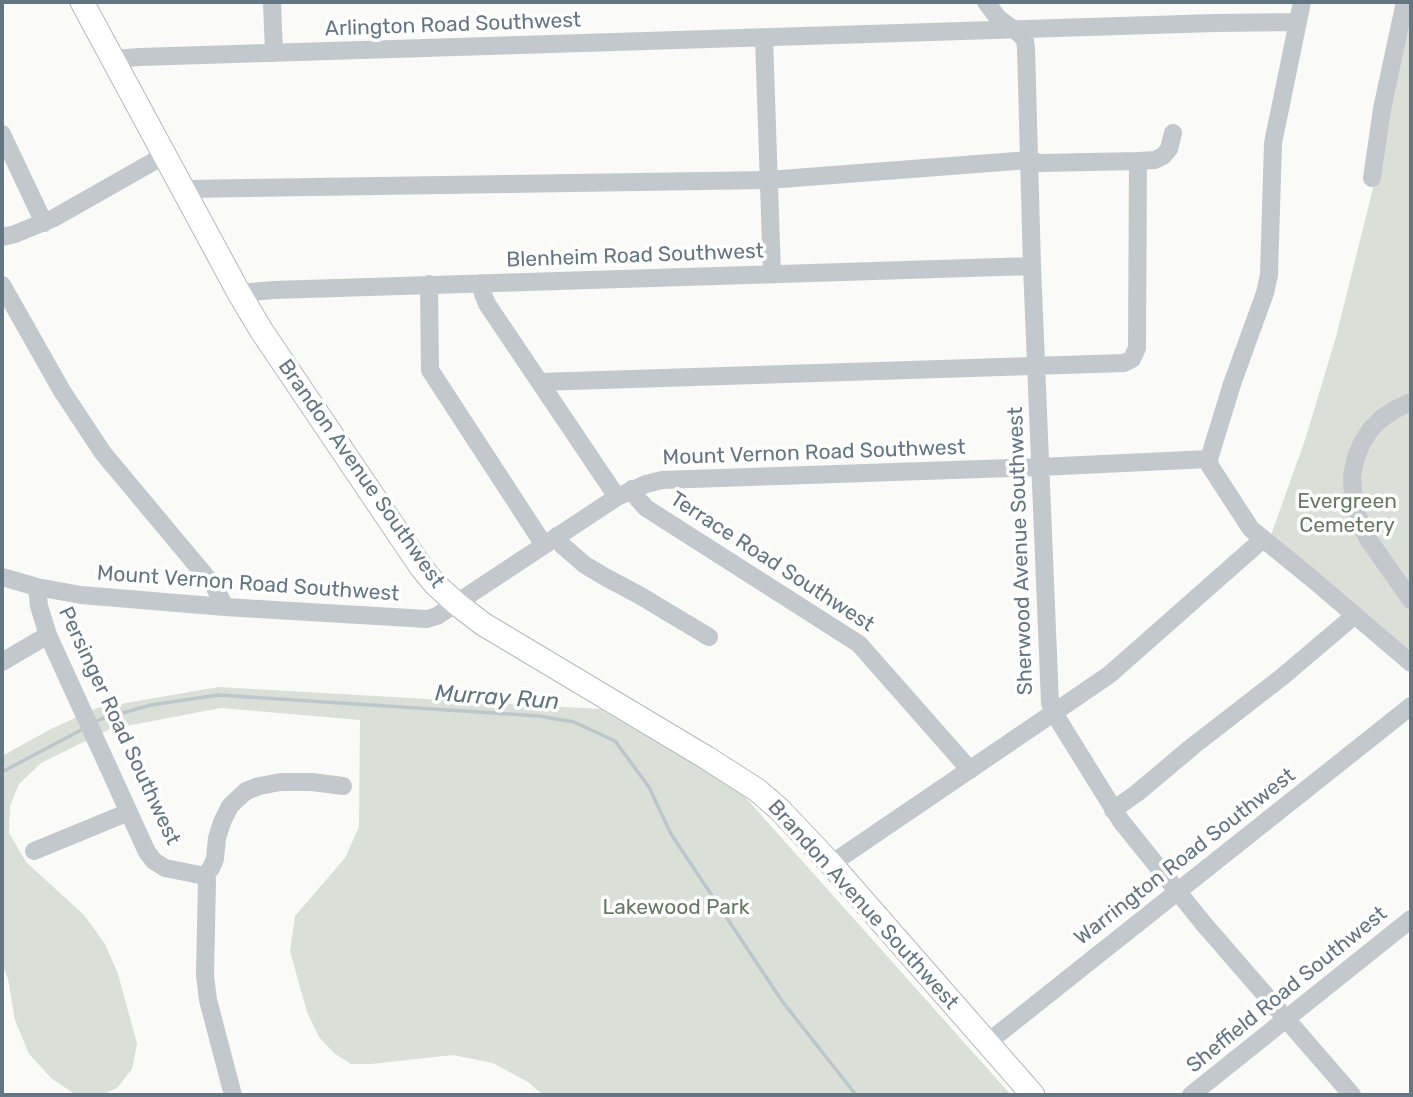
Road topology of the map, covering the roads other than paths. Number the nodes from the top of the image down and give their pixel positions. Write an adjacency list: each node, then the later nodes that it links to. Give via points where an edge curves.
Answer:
1 (82, 2): 10 (main road, Brandon Avenue Southwest)
2 (272, 2): 9 (street)
3 (986, 2): 7 (street, Sherwood Avenue Southwest, via 998,18)
4 (1302, 2): 6 (street)
5 (1405, 2): 16 (street)
6 (1298, 22): 7 (street, Arlington Road Southwest); 30 (street, via 1273,144 1269,275)
7 (1015, 29): 8 (street, Arlington Road Southwest); 14 (street, Sherwood Avenue Southwest, via 1026,48)
8 (764, 37): 9 (street, Arlington Road Southwest); 17 (street)
9 (274, 53): 10 (street, Arlington Road Southwest)
10 (113, 59): 13 (main road, Brandon Avenue Southwest)
11 (1173, 133): 15 (street, via 1163,156)
12 (2, 134): 19 (street)
13 (165, 155): 18 (main road, Brandon Avenue Southwest); 19 (street)
14 (1029, 160): 15 (street); 17 (street); 21 (street, Sherwood Avenue Southwest)
15 (1138, 161): 27 (street, via 1135,355 1125,363)
16 (1372, 178)
17 (768, 180): 18 (street); 22 (street)
18 (183, 189): 26 (main road, Brandon Avenue Southwest)
19 (44, 223): 20 (street)
20 (2, 237)
21 (1032, 266): 22 (street, Blenheim Road Southwest); 27 (street, Sherwood Avenue Southwest)
22 (772, 274): 23 (street, Blenheim Road Southwest)
23 (481, 283): 25 (street, Blenheim Road Southwest); 28 (street, Terrace Road Southwest, via 487,304)
24 (2, 285): 39 (street, via 103,453 214,586)
25 (429, 285): 26 (street, Blenheim Road Southwest); 34 (street, via 430,370)
26 (239, 293): 38 (main road, Brandon Avenue Southwest, via 421,567)
27 (1036, 365): 28 (street); 31 (street, Sherwood Avenue Southwest)
28 (540, 382): 32 (street, Terrace Road Southwest)
29 (1411, 402): 37 (street, via 1370,430 1352,476 1363,529)
30 (1209, 459): 31 (street, Mount Vernon Road Southwest); 33 (street, via 1240,514)
31 (1040, 467): 32 (street, Mount Vernon Road Southwest, via 662,480); 46 (street, Sherwood Avenue Southwest, via 1048,691)
32 (625, 493): 34 (street, Mount Vernon Road Southwest); 47 (street, Terrace Road Southwest, via 859,644)
33 (1262, 540): 40 (street); 46 (street, via 1109,676)
34 (551, 541): 38 (street, Mount Vernon Road Southwest); 42 (street)
35 (2, 577): 36 (street, Mount Vernon Road Southwest)
36 (37, 587): 39 (street, Mount Vernon Road Southwest); 41 (street, Persinger Road Southwest)
37 (1411, 600)
38 (457, 604): 39 (street, Mount Vernon Road Southwest, via 428,619); 52 (main road, Brandon Avenue Southwest, via 757,790)
39 (225, 607)
40 (1355, 615): 44 (street); 49 (street)
41 (48, 635): 43 (street); 50 (street, Persinger Road Southwest)
42 (709, 637)
43 (2, 662)
44 (1411, 663)
45 (1411, 706): 54 (street, Warrington Road Southwest)
46 (1054, 713): 47 (street); 49 (street, Sherwood Avenue Southwest)
47 (970, 770): 52 (street)
48 (343, 786): 53 (street, via 281,782 246,791 222,822 215,859)
49 (1113, 810): 54 (street, Sherwood Avenue Southwest)
50 (129, 812): 51 (street); 53 (street, Persinger Road Southwest, via 154,861 173,871)
51 (34, 852)
52 (831, 863): 57 (main road, Brandon Avenue Southwest)
53 (205, 876): 58 (street, via 208,1000)
54 (1178, 892): 56 (street, Sherwood Avenue Southwest); 57 (street, Warrington Road Southwest)
55 (1411, 919): 56 (street, Sheffield Road Southwest)
56 (1287, 1018): 60 (street, Sheffield Road Southwest); 61 (street, Sherwood Avenue Southwest)
57 (987, 1043): 59 (main road, Brandon Avenue Southwest)
58 (233, 1095)
59 (1032, 1095)
60 (1191, 1095)
61 (1352, 1095)

